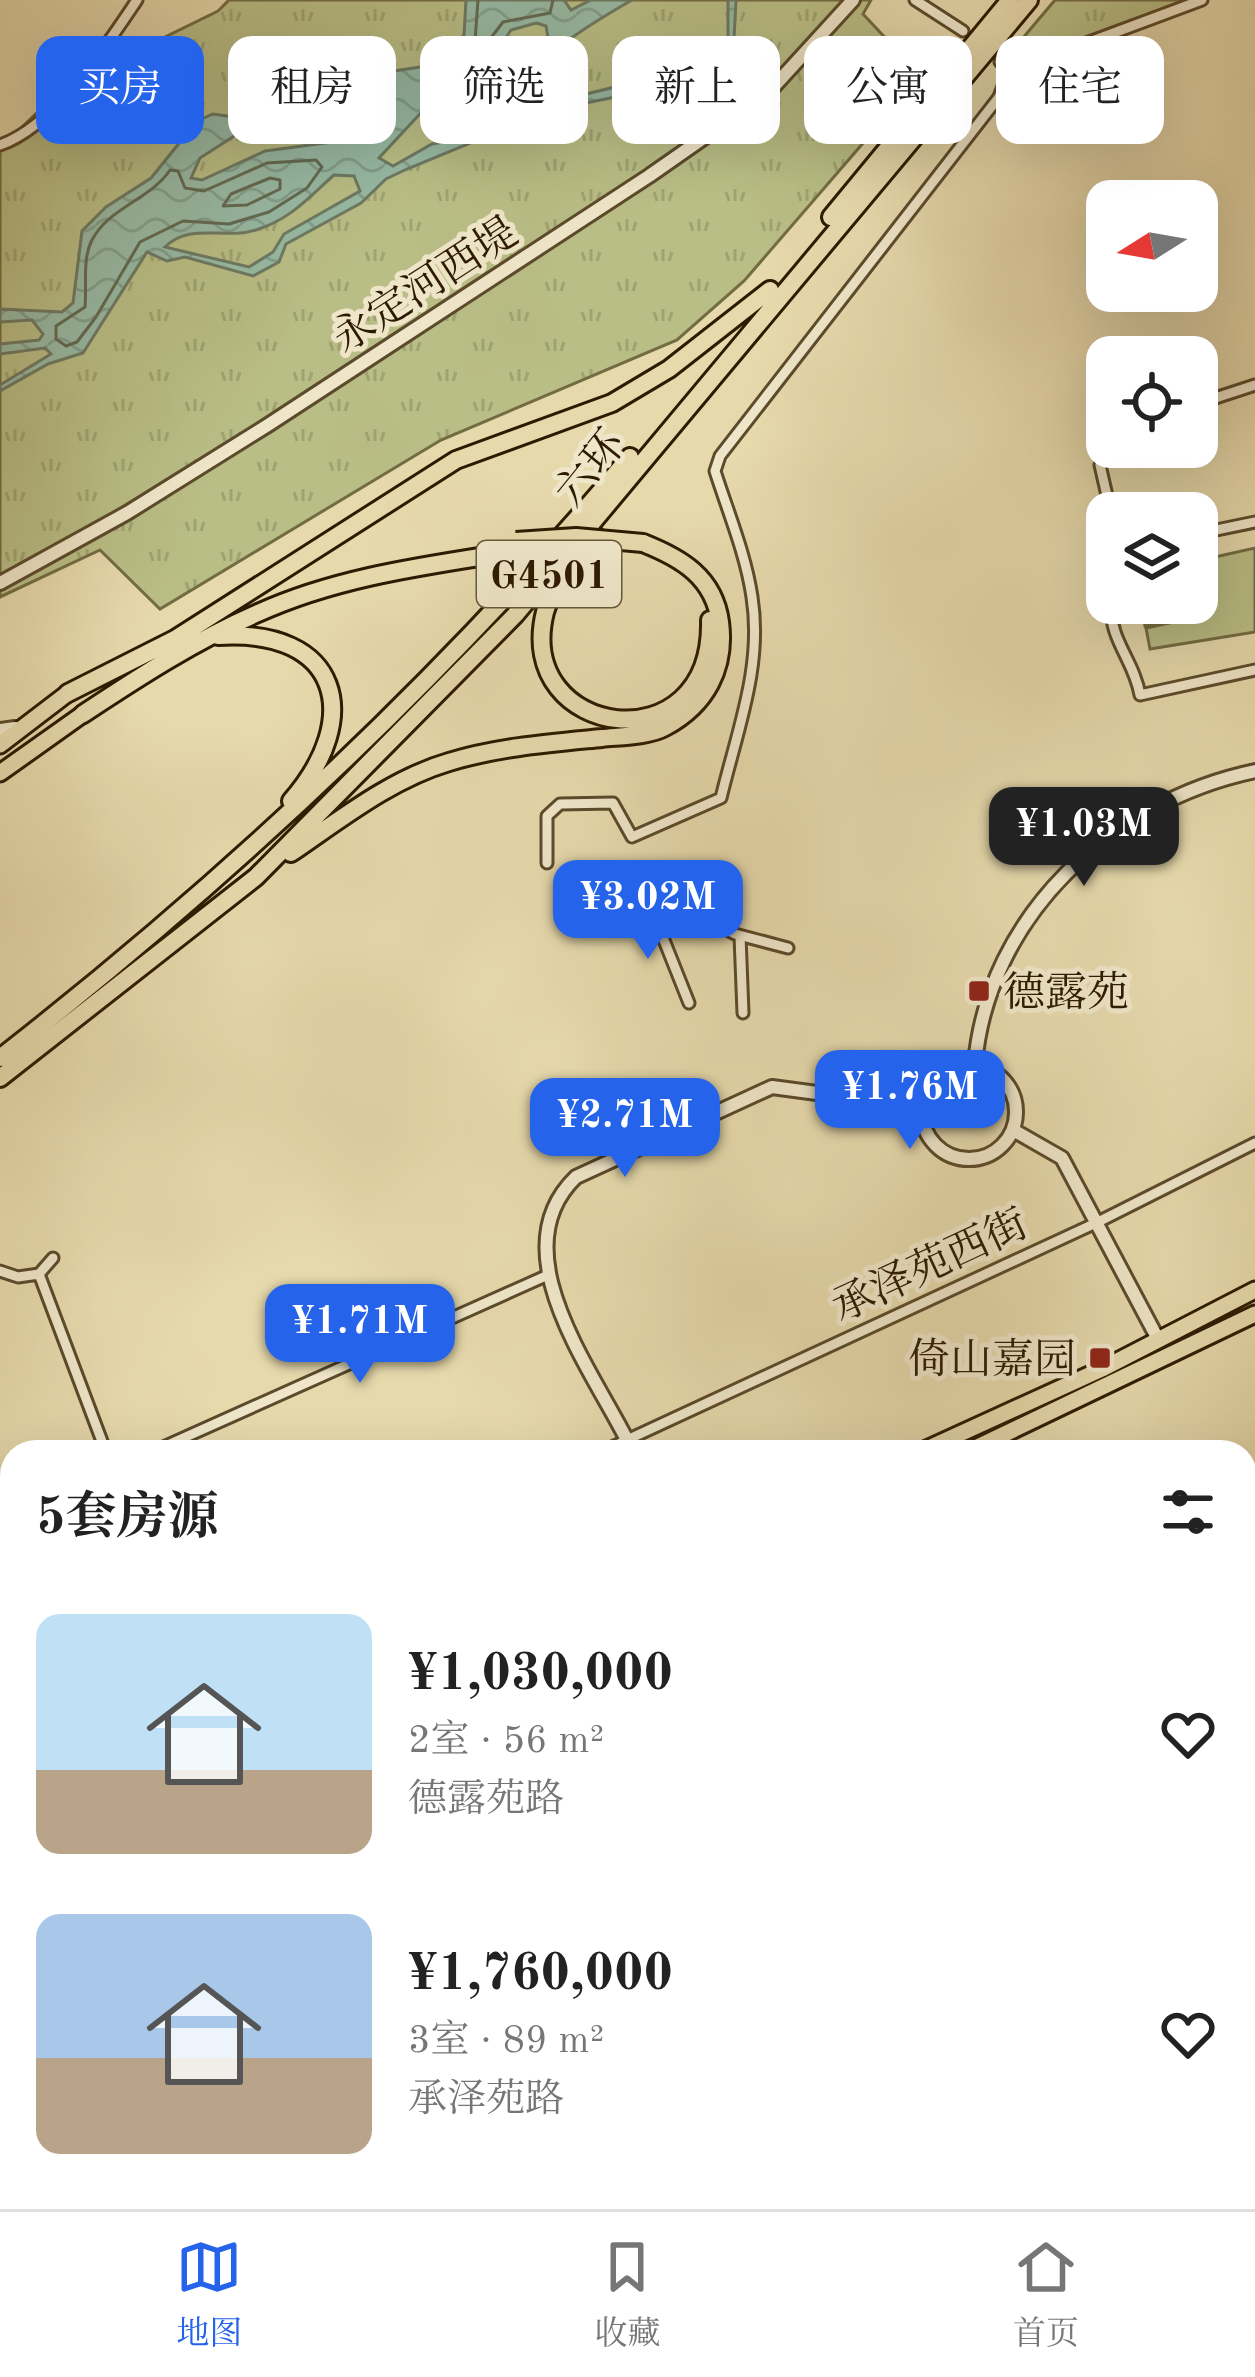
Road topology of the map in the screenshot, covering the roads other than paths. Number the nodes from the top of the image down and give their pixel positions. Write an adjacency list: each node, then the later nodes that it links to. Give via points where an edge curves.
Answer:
1 (137, 0): 8 (street, via 89,70)
2 (853, 0): 17 (street, 永定河西堤, via 768,93 649,176 268,425)
3 (915, 0): 7 (street)
4 (1010, 0): 9 (highway, 六环 / G4501)
5 (1029, 0): 12 (highway, 六环 / G4501)
6 (1202, 0): 28 (street, via 1005,65 999,97 720,456 716,471 752,594 755,636 721,798 632,837 613,803 560,804 547,816)
7 (963, 31)
8 (0, 145)
9 (770, 290): 20 (highway, via 612,404 456,460); 29 (highway, 六环 / G4501, via 610,481 387,725)
10 (1255, 385): 11 (street)
11 (1218, 397)
12 (662, 436): 16 (highway, via 546,608 542,639 551,673 573,703 598,719 655,716 681,701 710,661 700,595); 30 (highway, 六环 / G4501, via 515,615)
13 (1255, 522): 14 (street)
14 (1218, 530)
15 (516, 546): 16 (highway); 19 (highway, via 345,584); 20 (highway, via 398,559)
16 (642, 547): 30 (highway, via 679,557 696,572 719,615 716,678 695,704 662,729 510,748 410,776)
17 (0, 583)
18 (1113, 624): 21 (street, via 1140,695)
19 (212, 637): 23 (highway); 29 (highway, via 267,634 295,645 327,681 336,718 313,776)
20 (175, 639): 22 (highway)
21 (1255, 670)
22 (68, 693): 24 (main road)
23 (83, 714): 27 (main road)
24 (7, 729): 25 (main road)
25 (0, 745)
26 (1255, 771): 38 (street, via 1158,807 1070,870 1000,959 978,1024)
27 (0, 773)
28 (547, 862)
29 (230, 871): 37 (highway, 六环 / G4501)
30 (256, 877): 39 (highway, 六环 / G4501)
31 (650, 905): 32 (street, via 667,916); 32 (street, via 654,879 674,874 690,888); 35 (street)
32 (686, 909): 33 (street)
33 (740, 936): 34 (street); 36 (street)
34 (788, 948)
35 (688, 1004)
36 (743, 1013)
37 (0, 1058)
38 (975, 1064): 40 (street, via 946,1070); 41 (street, via 1012,1089)
39 (0, 1078)
40 (922, 1107): 41 (street, via 930,1138 956,1157 988,1156); 47 (street, via 757,1091 575,1177 548,1214)
41 (1013, 1130): 43 (street, via 1062,1158)
42 (1255, 1143): 43 (street, 承泽苑西街)
43 (1098, 1222): 50 (street); 54 (street, 承泽苑西街)
44 (53, 1258): 46 (street)
45 (0, 1271): 46 (street)
46 (39, 1274): 51 (street)
47 (548, 1275): 52 (street); 53 (street)
48 (1255, 1290): 50 (main road)
49 (1255, 1314): 56 (main road)
50 (1159, 1340): 55 (main road)
51 (101, 1440)
52 (179, 1440)
53 (627, 1440)
54 (643, 1440)
55 (946, 1440)
56 (992, 1440)

